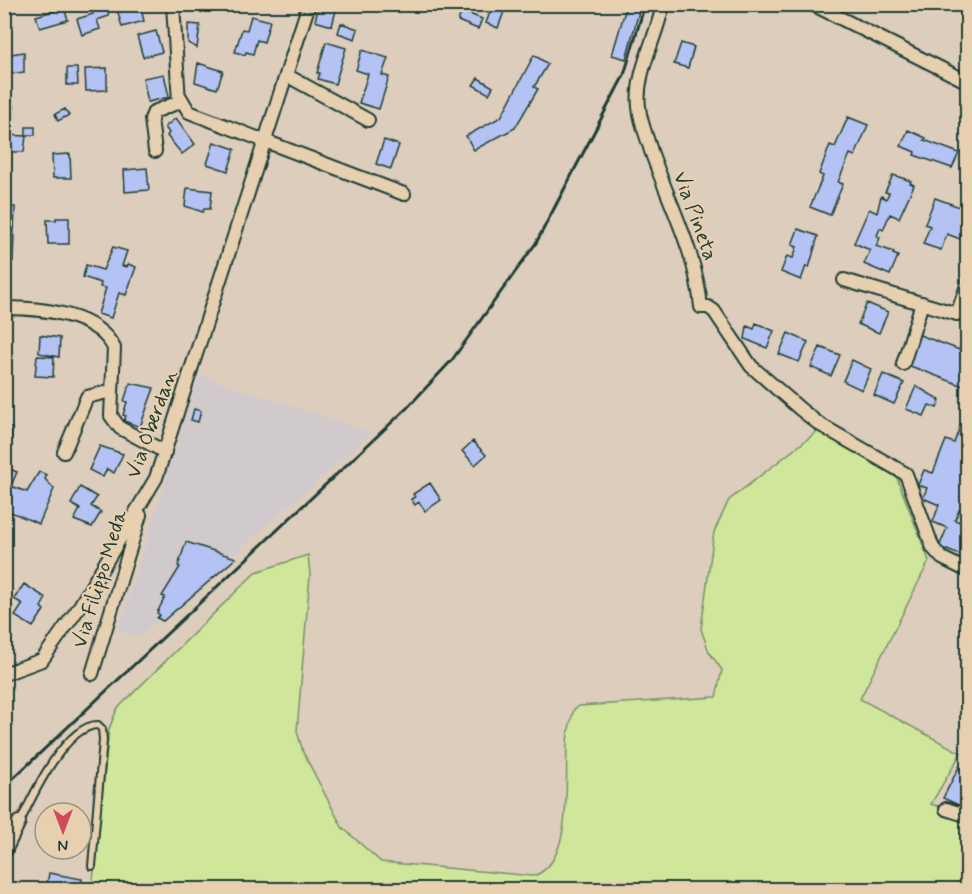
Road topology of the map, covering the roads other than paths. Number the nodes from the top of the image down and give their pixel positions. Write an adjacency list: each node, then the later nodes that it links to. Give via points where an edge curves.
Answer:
1 (173, 4): 7 (street)
2 (309, 4): 5 (street, Via Oberdan)
3 (663, 4): 21 (street, Via Pineta, via 641,80 639,106 667,199 694,263 701,307 714,311 751,366 800,409 906,474 933,548 942,558)
4 (812, 4): 6 (street)
5 (286, 75): 8 (street); 9 (street, Via Oberdan)
6 (968, 82)
7 (179, 95): 9 (street, via 189,112); 10 (street, via 179,102 154,112 151,118)
8 (368, 120)
9 (265, 142): 11 (street); 19 (street, Via Oberdan)
10 (154, 151)
11 (404, 194)
12 (844, 280): 14 (street)
13 (968, 283): 14 (street, via 957,314)
14 (922, 303): 16 (street)
15 (4, 309): 17 (street, via 29,308 69,316 109,339 114,348)
16 (903, 363)
17 (111, 391): 18 (street, via 87,397); 19 (street, via 111,416 120,428)
18 (64, 452)
19 (165, 452): 20 (street, Via Oberdan)
20 (146, 496): 22 (street, Via Oberdan, via 78,609 42,660); 23 (street, Via Filippo Meda)
21 (968, 571)
22 (4, 674)
23 (92, 674)
24 (946, 809): 25 (street)
25 (968, 816)
26 (19, 822): 27 (street); 28 (lane, via 46,768 82,731 98,725 103,740)
27 (4, 853)
28 (92, 866)

